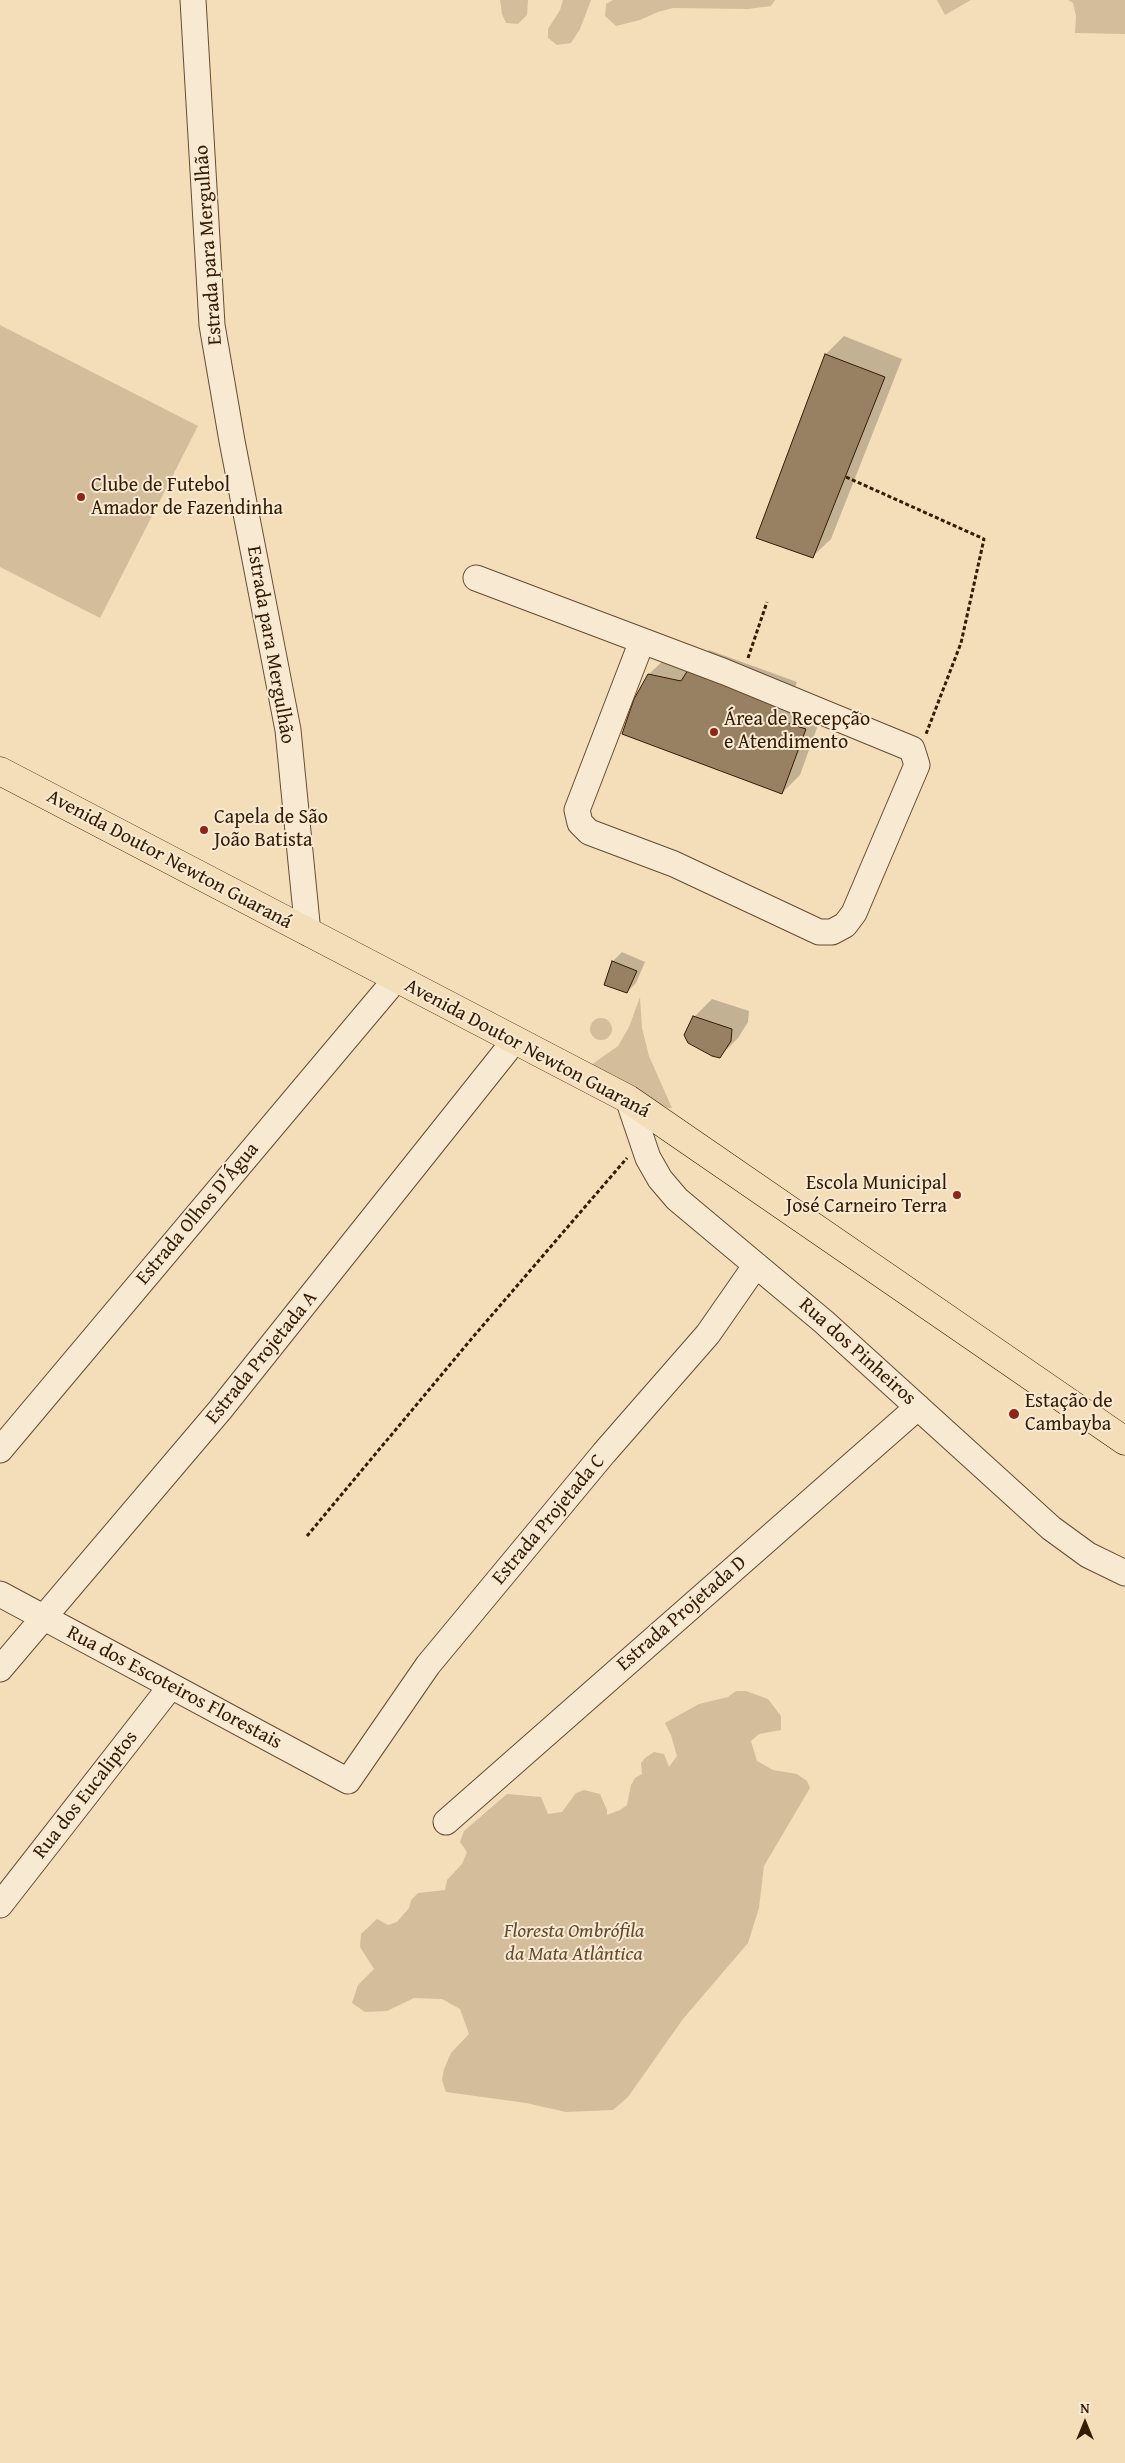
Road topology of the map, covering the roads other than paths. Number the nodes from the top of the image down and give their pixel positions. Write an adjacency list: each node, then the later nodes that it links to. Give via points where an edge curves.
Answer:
1 (193, 0): 5 (street, Estrada para Mergulhão, via 212,325 288,730)
2 (476, 578): 3 (street)
3 (642, 641): 3 (street, via 577,810 580,823 589,832 674,864 819,932 832,932 845,925 854,913 917,765 912,748)
4 (0, 771): 5 (main road, Avenida Doutor Newton Guaraná)
5 (308, 933): 6 (main road, Avenida Doutor Newton Guaraná)
6 (396, 979): 7 (main road, Avenida Doutor Newton Guaraná); 12 (street, Estrada Olhos D'Água)
7 (515, 1040): 8 (main road, Avenida Doutor Newton Guaraná); 15 (street, Estrada Projetada A, via 220,1410)
8 (628, 1099): 9 (street, Rua dos Pinheiros, via 648,1158 660,1179 677,1198); 11 (main road, Avenida Doutor Newton Guaraná)
9 (756, 1265): 10 (street, Rua dos Pinheiros); 18 (street, Estrada Projetada C, via 708,1334 604,1453 428,1665)
10 (918, 1407): 13 (street, Rua dos Pinheiros, via 1051,1528 1088,1555); 19 (street, Estrada Projetada D)
11 (1125, 1441)
12 (0, 1450)
13 (1125, 1573)
14 (0, 1594): 15 (street, Rua dos Escoteiros Florestais)
15 (44, 1618): 16 (street, Estrada Projetada A); 17 (street, Rua dos Escoteiros Florestais)
16 (0, 1669)
17 (171, 1686): 18 (street, Rua dos Escoteiros Florestais); 20 (street, Rua dos Eucaliptos)
18 (348, 1781)
19 (446, 1822)
20 (0, 1905)

